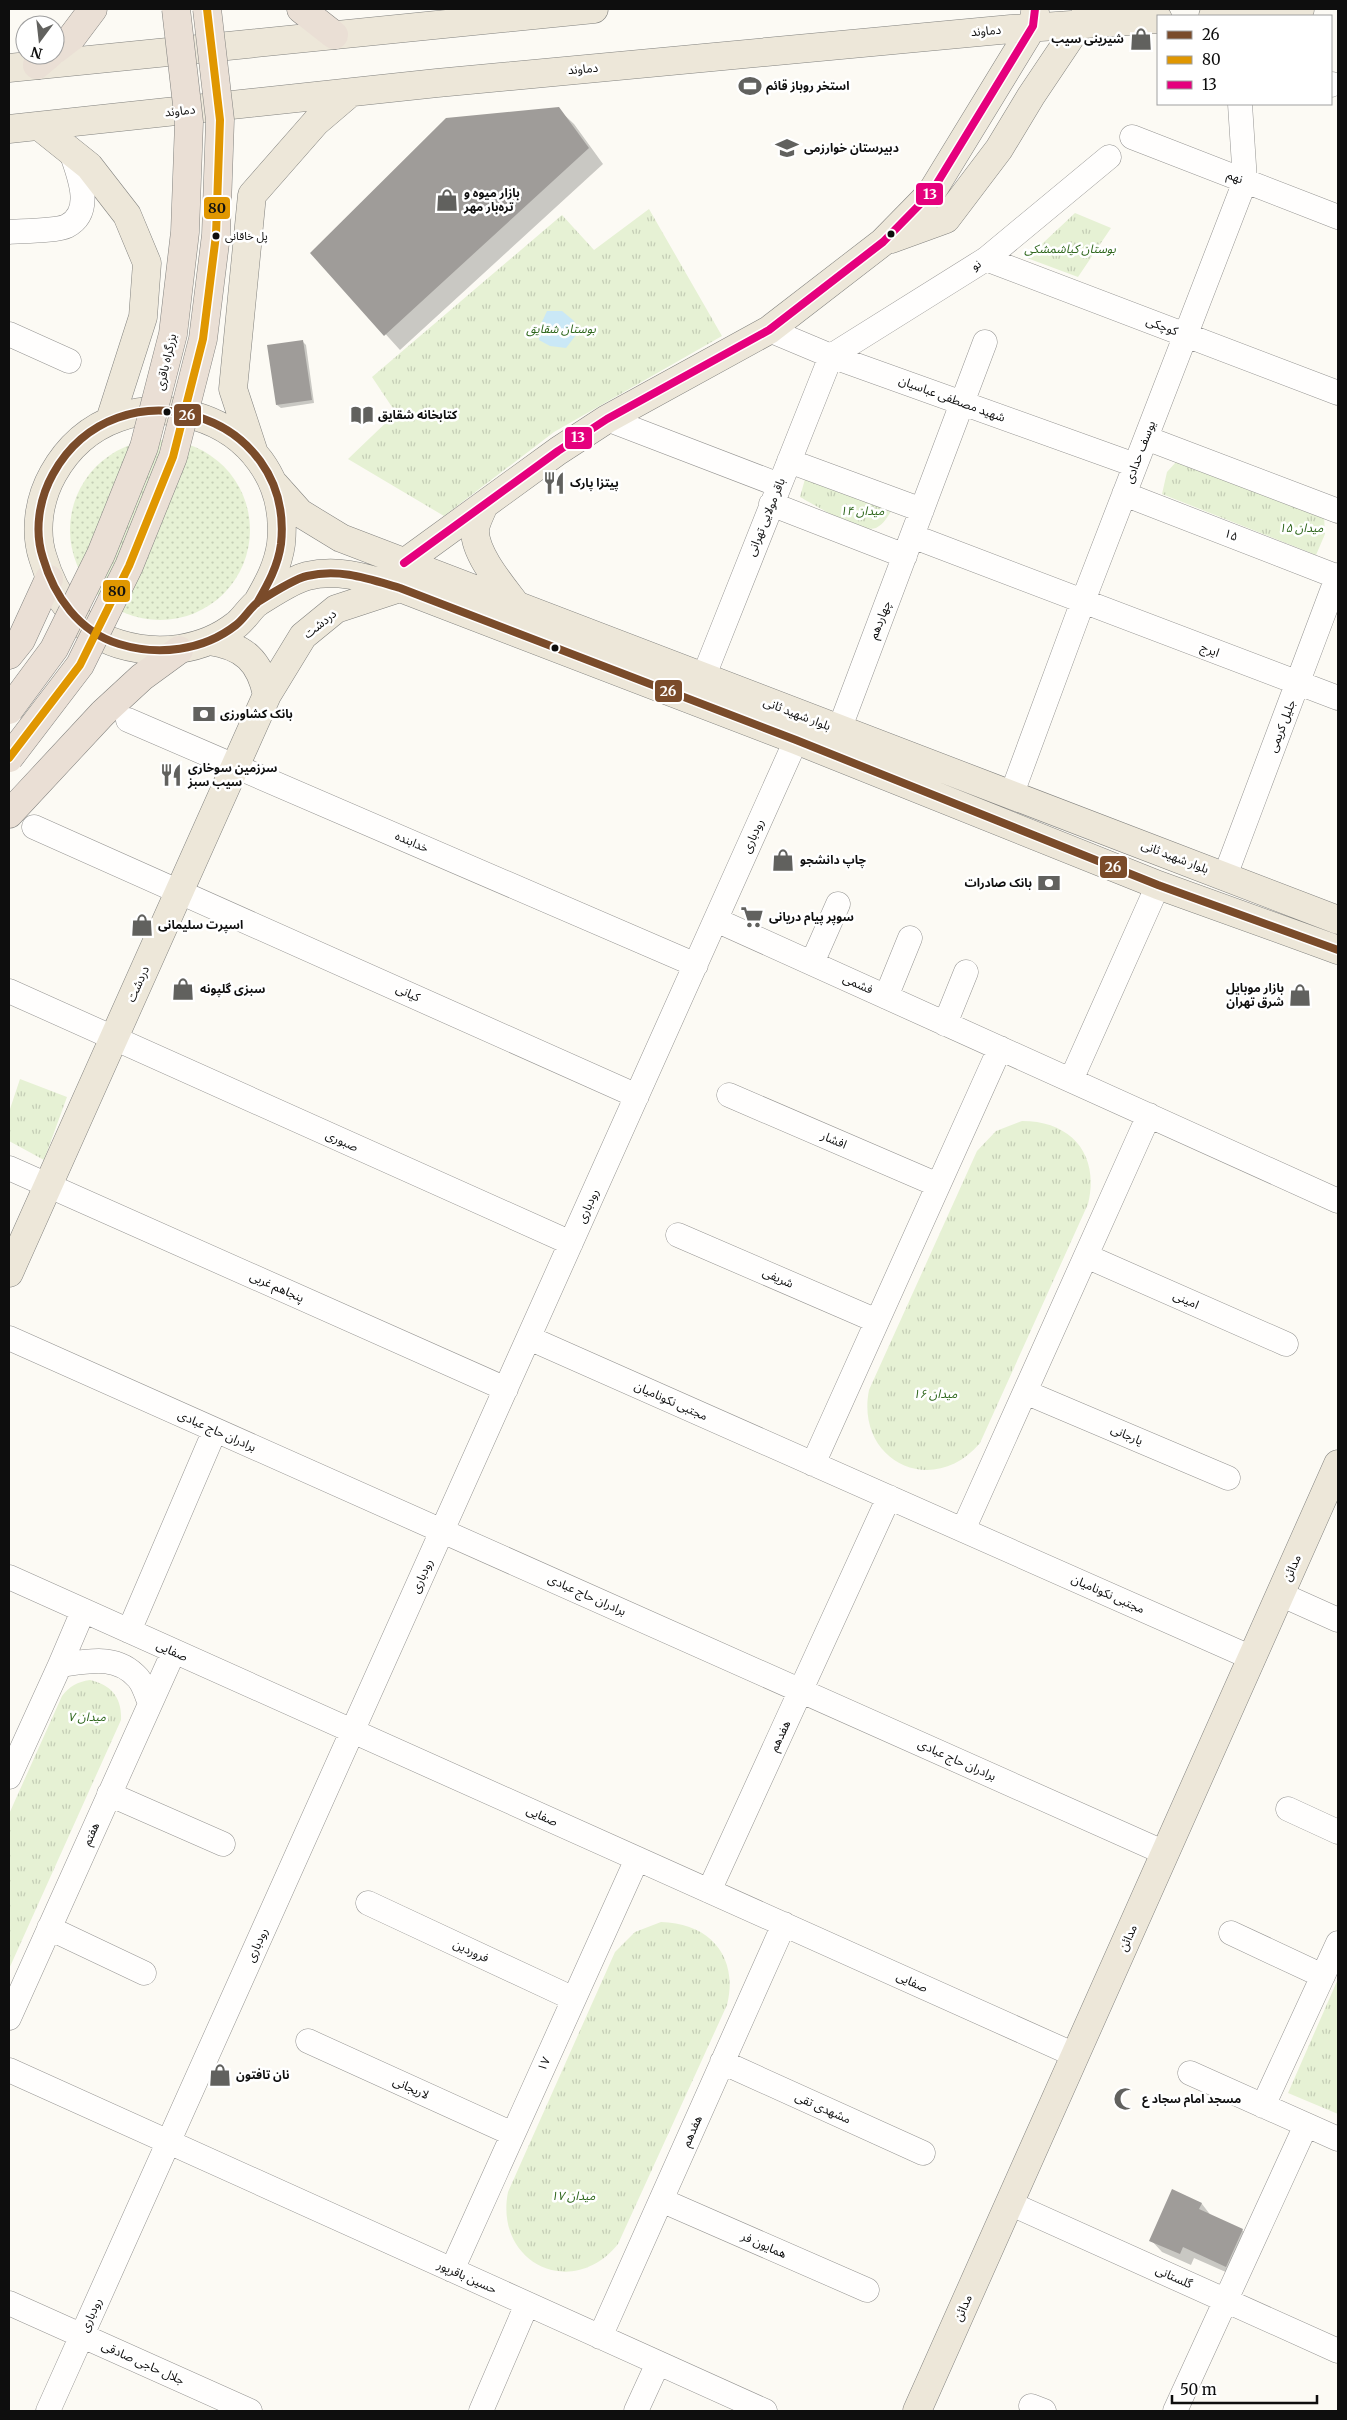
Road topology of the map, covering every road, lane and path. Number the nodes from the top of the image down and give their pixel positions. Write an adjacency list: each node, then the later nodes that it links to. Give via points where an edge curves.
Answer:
1 (93, 9): 12 (highway)
2 (176, 9): 60 (highway, بزرگراه باقری, bridge, via 189,122 185,232 173,334 144,448 101,554 54,649)
3 (207, 9): 64 (highway, bridge, via 220,120 216,235 203,339 173,458 129,566 80,665)
4 (302, 9): 11 (highway)
5 (594, 9): 11 (main road)
6 (1300, 9): 8 (main road)
7 (1083, 14): 9 (main road, دماوند); 10 (main road, دماوند); 24 (main road, via 999,148 946,219)
8 (1240, 15)
9 (1034, 18): 14 (main road, دماوند); 24 (main road, via 932,193)
10 (1157, 19)
11 (334, 35): 13 (main road)
12 (65, 43)
13 (65, 56)
14 (350, 93): 16 (main road, دماوند); 37 (main road, via 316,122 252,195 233,389)
15 (1240, 105): 21 (street, یوسف حدادی)
16 (39, 126): 17 (main road, دماوند); 19 (main road)
17 (9, 129)
18 (1132, 138): 21 (street, نهم)
19 (70, 148): 23 (street, via 83,201 77,217 66,227); 35 (main road, via 89,166 127,215 147,263 143,317)
20 (1109, 157): 25 (street, نو)
21 (1245, 181): 22 (street, نهم); 28 (street, یوسف حدادی)
22 (1338, 216)
23 (9, 232)
24 (883, 242): 26 (main road, دردشت)
25 (986, 259): 28 (street, کوچکی); 30 (street, نو)
26 (769, 330): 30 (street, شهید مصطفی عباسیان); 34 (main road, دردشت)
27 (9, 334): 31 (street)
28 (1186, 335): 32 (street, کوچکی); 36 (street, یوسف حدادی)
29 (985, 342): 33 (street, چهاردهم)
30 (831, 356): 33 (street, شهید مصطفی عباسیان); 38 (street, باقر مولایی تهرانی)
31 (69, 361)
32 (1338, 393)
33 (962, 403): 39 (street, شهید مصطفی عباسیان); 44 (street, چهاردهم)
34 (607, 419): 42 (street); 43 (main road, دردشت)
35 (110, 420): 37 (main road, via 140,411 172,410 195,415 231,432); 49 (main road, via 83,436 62,459 46,487 39,518 40,549)
36 (1146, 438): 39 (street, یوسف حدادی); 45 (street)
37 (254, 454): 40 (main road)
38 (789, 461): 42 (street, باقر مولایی تهرانی); 44 (street)
39 (1135, 465): 41 (street, یوسف حدادی)
40 (271, 481): 47 (main road, بلوار شهید ثانی, via 300,514); 51 (main road, via 280,512 281,544 273,575)
41 (1124, 494): 48 (street, ۱۵); 50 (street, یوسف حدادی)
42 (775, 495): 46 (street, ایرج); 56 (street, باقر مولایی تهرانی)
43 (484, 505): 47 (main road, دردشت); 52 (main road, via 475,531 480,551)
44 (922, 510): 46 (street, چهاردهم)
45 (1338, 511)
46 (908, 546): 50 (street, ایرج); 62 (street, چهاردهم)
47 (402, 575): 51 (main road, بلوار شهید ثانی, via 345,572 305,576); 52 (main road, بلوار شهید ثانی); 58 (main road, دردشت, via 336,609 303,636); 63 (main road, بلوار شهید ثانی)
48 (1338, 576): 57 (street, جلیل کریمی)
49 (49, 579): 54 (main road, via 66,606 88,628 109,640 147,651); 55 (highway, via 21,640)
50 (1082, 601): 57 (street, ایرج); 66 (street, یوسف حدادی)
51 (257, 603): 53 (main road, via 236,625)
52 (517, 606): 56 (main road, بلوار شهید ثانی)
53 (209, 641): 54 (main road); 58 (main road, via 227,643 255,663 264,678)
54 (179, 650): 67 (highway, via 102,712)
55 (9, 655)
56 (703, 678): 62 (main road, بلوار شهید ثانی)
57 (1298, 683): 59 (street, ایرج); 71 (street, جلیل کریمی)
58 (267, 695): 65 (main road, دردشت)
59 (1338, 698)
60 (9, 710)
61 (128, 720): 65 (street, خدابنده)
62 (839, 730): 66 (main road, بلوار شهید ثانی)
63 (796, 740): 70 (main road, بلوار شهید ثانی); 76 (street, رودباری)
64 (9, 758)
65 (235, 766): 73 (main road, دردشت); 80 (street, خدابنده)
66 (1011, 796): 68 (main road, بلوار شهید ثانی)
67 (9, 814)
68 (1060, 814): 70 (main road); 71 (main road, بلوار شهید ثانی)
69 (34, 827): 73 (street, کیانی)
70 (1051, 842): 72 (main road, بلوار شهید ثانی)
71 (1225, 876): 75 (main road, بلوار شهید ثانی)
72 (1158, 885): 78 (main road, بلوار شهید ثانی); 87 (street)
73 (180, 891): 85 (main road, دردشت); 89 (street, کیانی)
74 (838, 904): 79 (street)
75 (1338, 919)
76 (716, 920): 79 (street, فشمی); 80 (street, رودباری)
77 (910, 938): 83 (street)
78 (1338, 950)
79 (812, 963): 83 (street, فشمی)
80 (696, 965): 89 (street, رودباری)
81 (966, 972): 84 (street)
82 (9, 991): 85 (street, صبوری)
83 (886, 997): 84 (street, فشمی)
84 (945, 1024): 86 (street, فشمی)
85 (114, 1038): 92 (main road, دردشت); 96 (street, صبوری)
86 (1000, 1048): 87 (street); 93 (street)
87 (1071, 1080): 90 (street)
88 (730, 1095): 93 (street, افشار)
89 (637, 1096): 96 (street, رودباری)
90 (1149, 1116): 94 (street); 97 (street)
91 (9, 1168): 92 (street, پنجاهم غربی)
92 (48, 1185): 98 (main road, دردشت); 103 (street, پنجاهم غربی)
93 (938, 1185): 99 (street)
94 (1338, 1201)
95 (678, 1235): 99 (street, شریفی)
96 (571, 1243): 101 (street, رودباری)
97 (1086, 1256): 102 (street, امینی); 104 (street)
98 (9, 1273)
99 (877, 1322): 106 (street)
100 (9, 1338): 105 (street, برادران حاج عبادی)
101 (529, 1338): 103 (street, رودباری); 106 (street, مجتبی نکونامیان)
102 (1286, 1344)
103 (506, 1389): 111 (street, رودباری)
104 (1025, 1392): 108 (street, یارجانی); 110 (street)
105 (215, 1430): 111 (street, برادران حاج عبادی); 116 (street)
106 (813, 1464): 109 (street)
107 (1338, 1464): 113 (main road, مدائن)
108 (1228, 1478)
109 (889, 1497): 110 (street); 120 (street, هفدهم)
110 (963, 1530): 118 (street, مجتبی نکونامیان)
111 (442, 1531): 120 (street, برادران حاج عبادی); 122 (street, رودباری)
112 (9, 1577): 114 (street, صفایی)
113 (1280, 1594): 115 (street); 118 (main road, مدائن)
114 (83, 1610): 116 (street, صفایی); 119 (street)
115 (1338, 1620)
116 (129, 1631): 117 (street, صفایی)
117 (174, 1651): 121 (street, هفتم); 122 (street, صفایی)
118 (1252, 1658): 129 (main road, مدائن)
119 (60, 1665): 121 (street, via 94,1660 120,1663 139,1679); 123 (street)
120 (801, 1691): 129 (street, برادران حاج عبادی); 131 (street, هفدهم)
121 (150, 1704): 125 (street, هفتم)
122 (353, 1731): 130 (street, صفایی); 150 (street, رودباری)
123 (15, 1744): 124 (street)
124 (9, 1777)
125 (109, 1794): 128 (street); 134 (street, هفتم)
126 (1288, 1809): 127 (street)
127 (1338, 1832)
128 (223, 1844)
129 (1165, 1853): 142 (main road, مدائن)
130 (637, 1859): 131 (street, صفایی); 139 (street, ۱۷)
131 (709, 1891): 133 (street, صفایی)
132 (368, 1904): 139 (street, فروردین)
133 (784, 1924): 142 (street, صفایی); 143 (street, هفدهم)
134 (49, 1928): 137 (street); 140 (street, هفتم)
135 (1232, 1934): 138 (street)
136 (1338, 1943): 138 (street)
137 (144, 1973)
138 (1323, 1976): 146 (street)
139 (574, 1999): 148 (street, ۱۷)
140 (9, 2018)
141 (308, 2042): 148 (street, لاریجانی)
142 (1075, 2055): 153 (main road, مدائن)
143 (722, 2062): 151 (street, مشهدی تقی); 152 (street, هفدهم)
144 (9, 2070): 150 (street, حسین باقرپور)
145 (1190, 2073): 146 (street)
146 (1264, 2106): 147 (street)
147 (1306, 2125): 149 (street); 156 (street)
148 (513, 2134): 154 (street, ۱۷)
149 (1338, 2139)
150 (169, 2142): 154 (street, حسین باقرپور); 159 (street, رودباری)
151 (923, 2153)
152 (661, 2200): 155 (street, همایون فر); 160 (street, هفدهم)
153 (1009, 2204): 156 (street, گلستانی); 168 (main road, مدائن)
154 (452, 2270): 158 (street, حسین باقرپور)
155 (867, 2290)
156 (1225, 2301): 161 (street, گلستانی); 169 (street)
157 (9, 2304): 159 (street, جلال حاجی صادقی)
158 (527, 2304): 160 (street, حسین باقرپور); 165 (street)
159 (82, 2336): 163 (street, رودباری); 164 (street, جلال حاجی صادقی)
160 (600, 2337): 162 (street, حسین باقرپور)
161 (1338, 2351)
162 (658, 2363): 166 (street); 167 (street, حسین باقرپور)
163 (48, 2411)
164 (250, 2411)
165 (481, 2411)
166 (636, 2411)
167 (765, 2411)
168 (917, 2411)
169 (1175, 2411)

